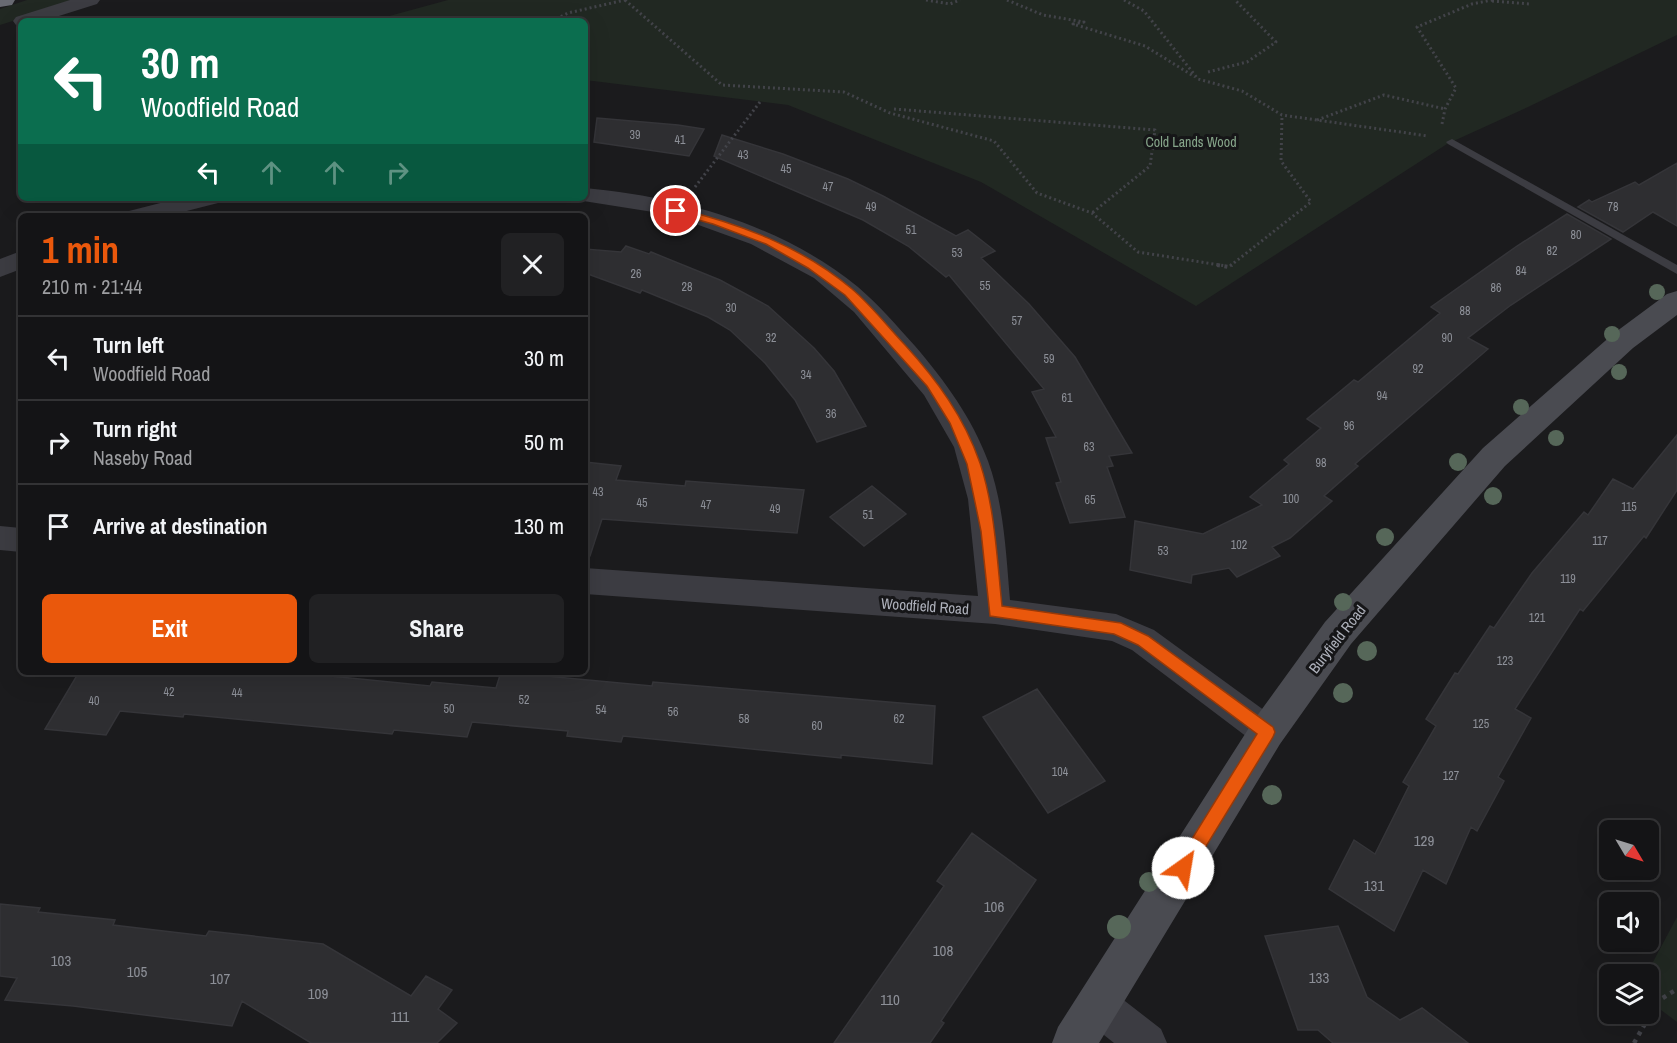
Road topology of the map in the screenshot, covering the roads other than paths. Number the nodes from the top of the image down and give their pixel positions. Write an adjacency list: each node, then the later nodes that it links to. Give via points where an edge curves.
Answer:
1 (90, 0): 2 (street)
2 (32, 18)
3 (18, 22): 4 (street)
4 (0, 29)
5 (1452, 142): 11 (lane)
6 (588, 196): 16 (street, via 716,222 770,242 812,265 849,292 932,382 956,422 974,464 988,531)
7 (198, 201): 8 (street)
8 (149, 213)
9 (18, 260): 10 (street)
10 (0, 269)
11 (1677, 270)
12 (1677, 301): 17 (street, Buryfield Road, via 1623,341 1494,457 1338,633)
13 (0, 538): 14 (street)
14 (18, 540)
15 (588, 581): 16 (street, Woodfield Road)
16 (995, 612): 17 (street, Woodfield Road, via 1116,628 1143,640)
17 (1267, 732): 18 (street, Buryfield Road)
18 (1098, 1005): 19 (street, Buryfield Road); 20 (street)
19 (1074, 1043)
20 (1147, 1043)

